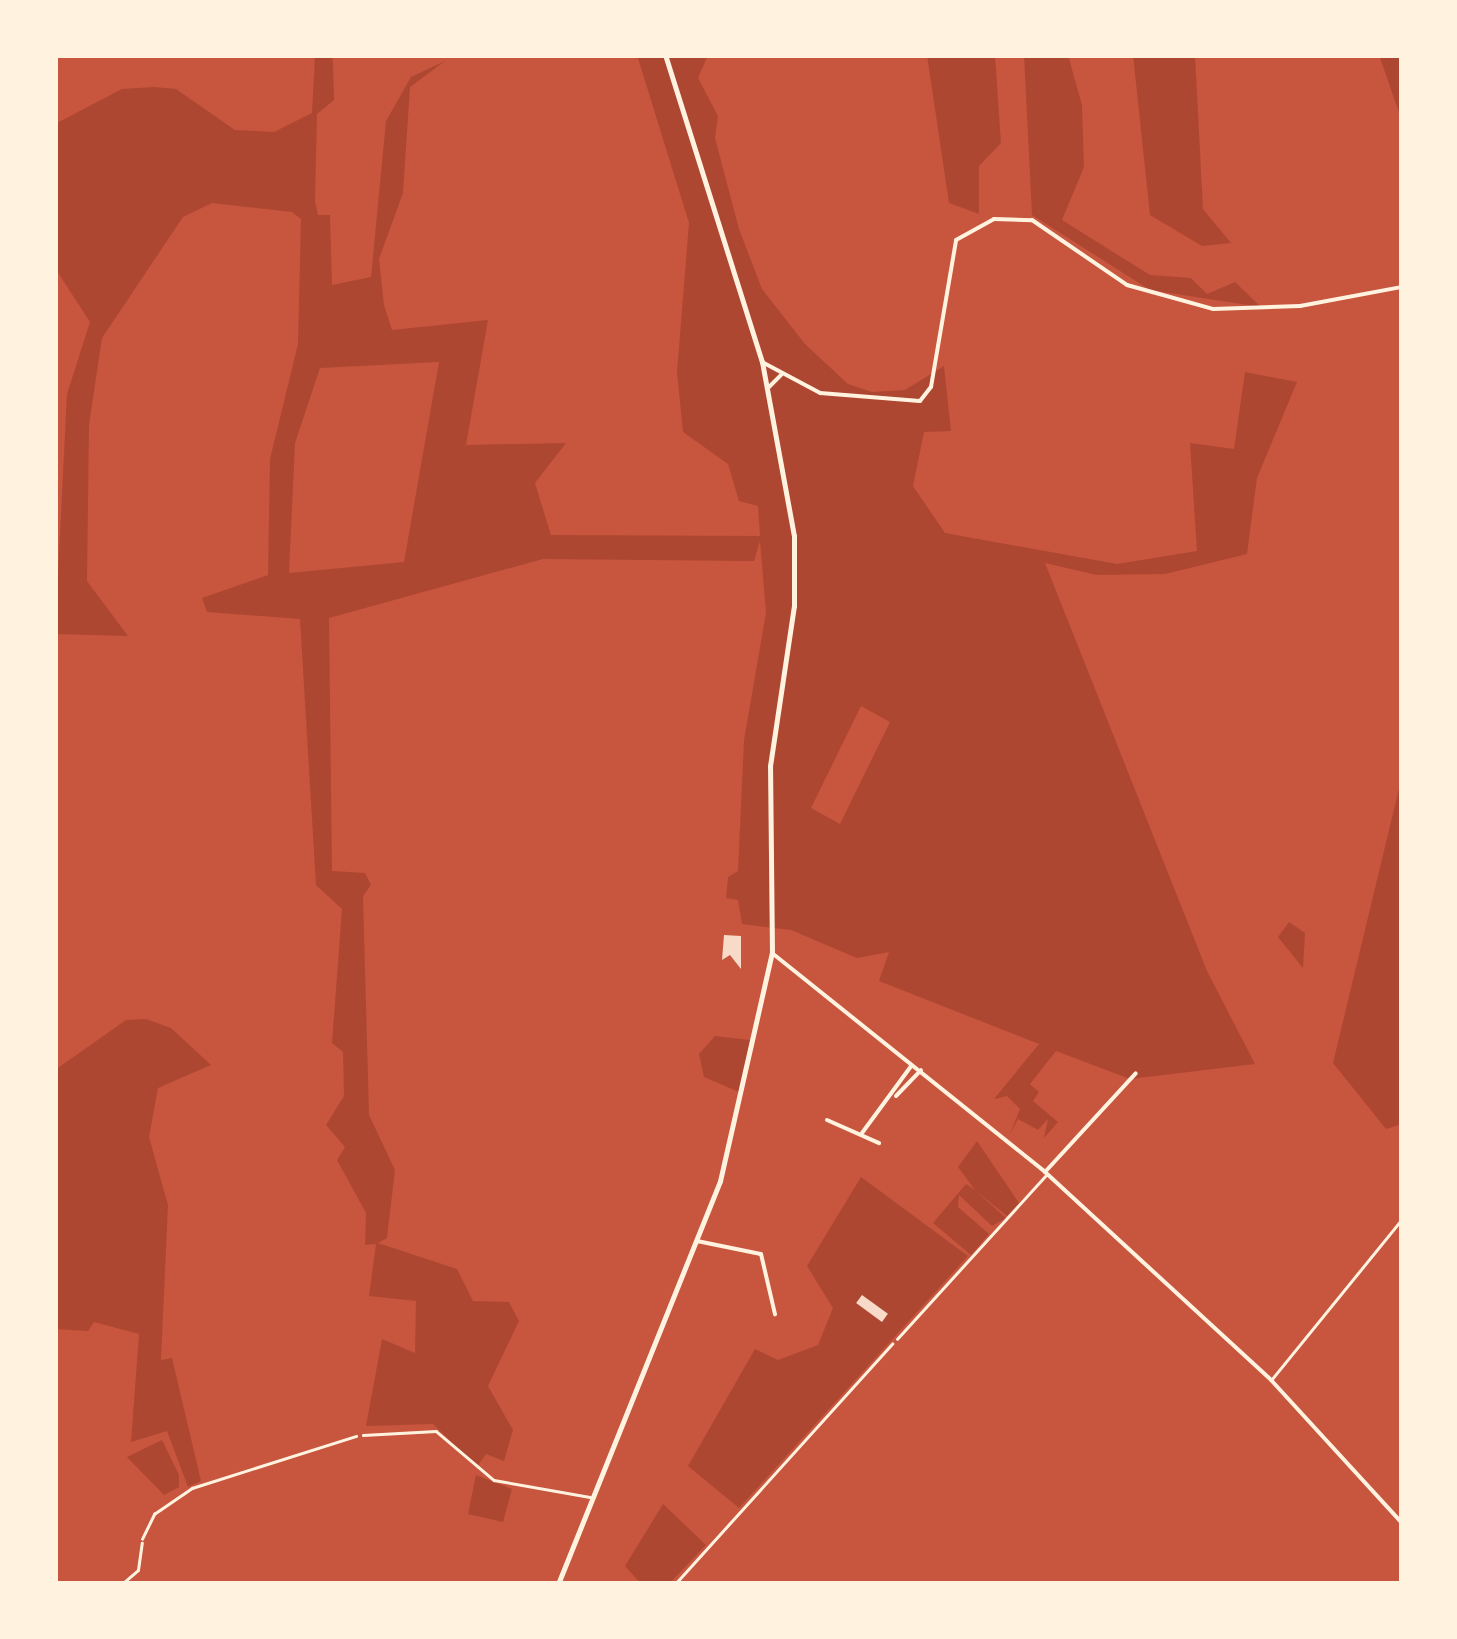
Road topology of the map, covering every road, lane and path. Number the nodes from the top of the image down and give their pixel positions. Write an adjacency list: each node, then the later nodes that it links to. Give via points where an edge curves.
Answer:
1 (666, 55): 3 (street)
2 (1402, 287): 4 (street, via 1216,309 1126,285 1032,220 994,219 956,240 930,387 920,401 853,399)
3 (762, 362): 4 (street); 5 (street)
4 (781, 375): 5 (street)
5 (767, 389): 6 (street, via 796,572 770,766)
6 (772, 952): 7 (street); 16 (street, via 734,1133)
7 (912, 1064): 8 (street); 10 (street)
8 (921, 1070): 10 (street); 14 (street)
9 (1136, 1073): 14 (street)
10 (890, 1103): 12 (street)
11 (827, 1120): 12 (street)
12 (862, 1133): 13 (street)
13 (880, 1143)
14 (1045, 1172): 18 (lane); 19 (street)
15 (1402, 1220): 19 (lane)
16 (696, 1241): 17 (street, via 760,1254); 21 (street)
17 (776, 1314)
18 (897, 1340): 26 (path)
19 (1271, 1380): 22 (street)
20 (362, 1434): 21 (lane, via 436,1432 494,1480); 23 (path, via 192,1488 154,1514)
21 (591, 1497): 25 (street)
22 (1402, 1523)
23 (142, 1542): 24 (lane, via 138,1570)
24 (122, 1584)
25 (558, 1584)
26 (674, 1584)

